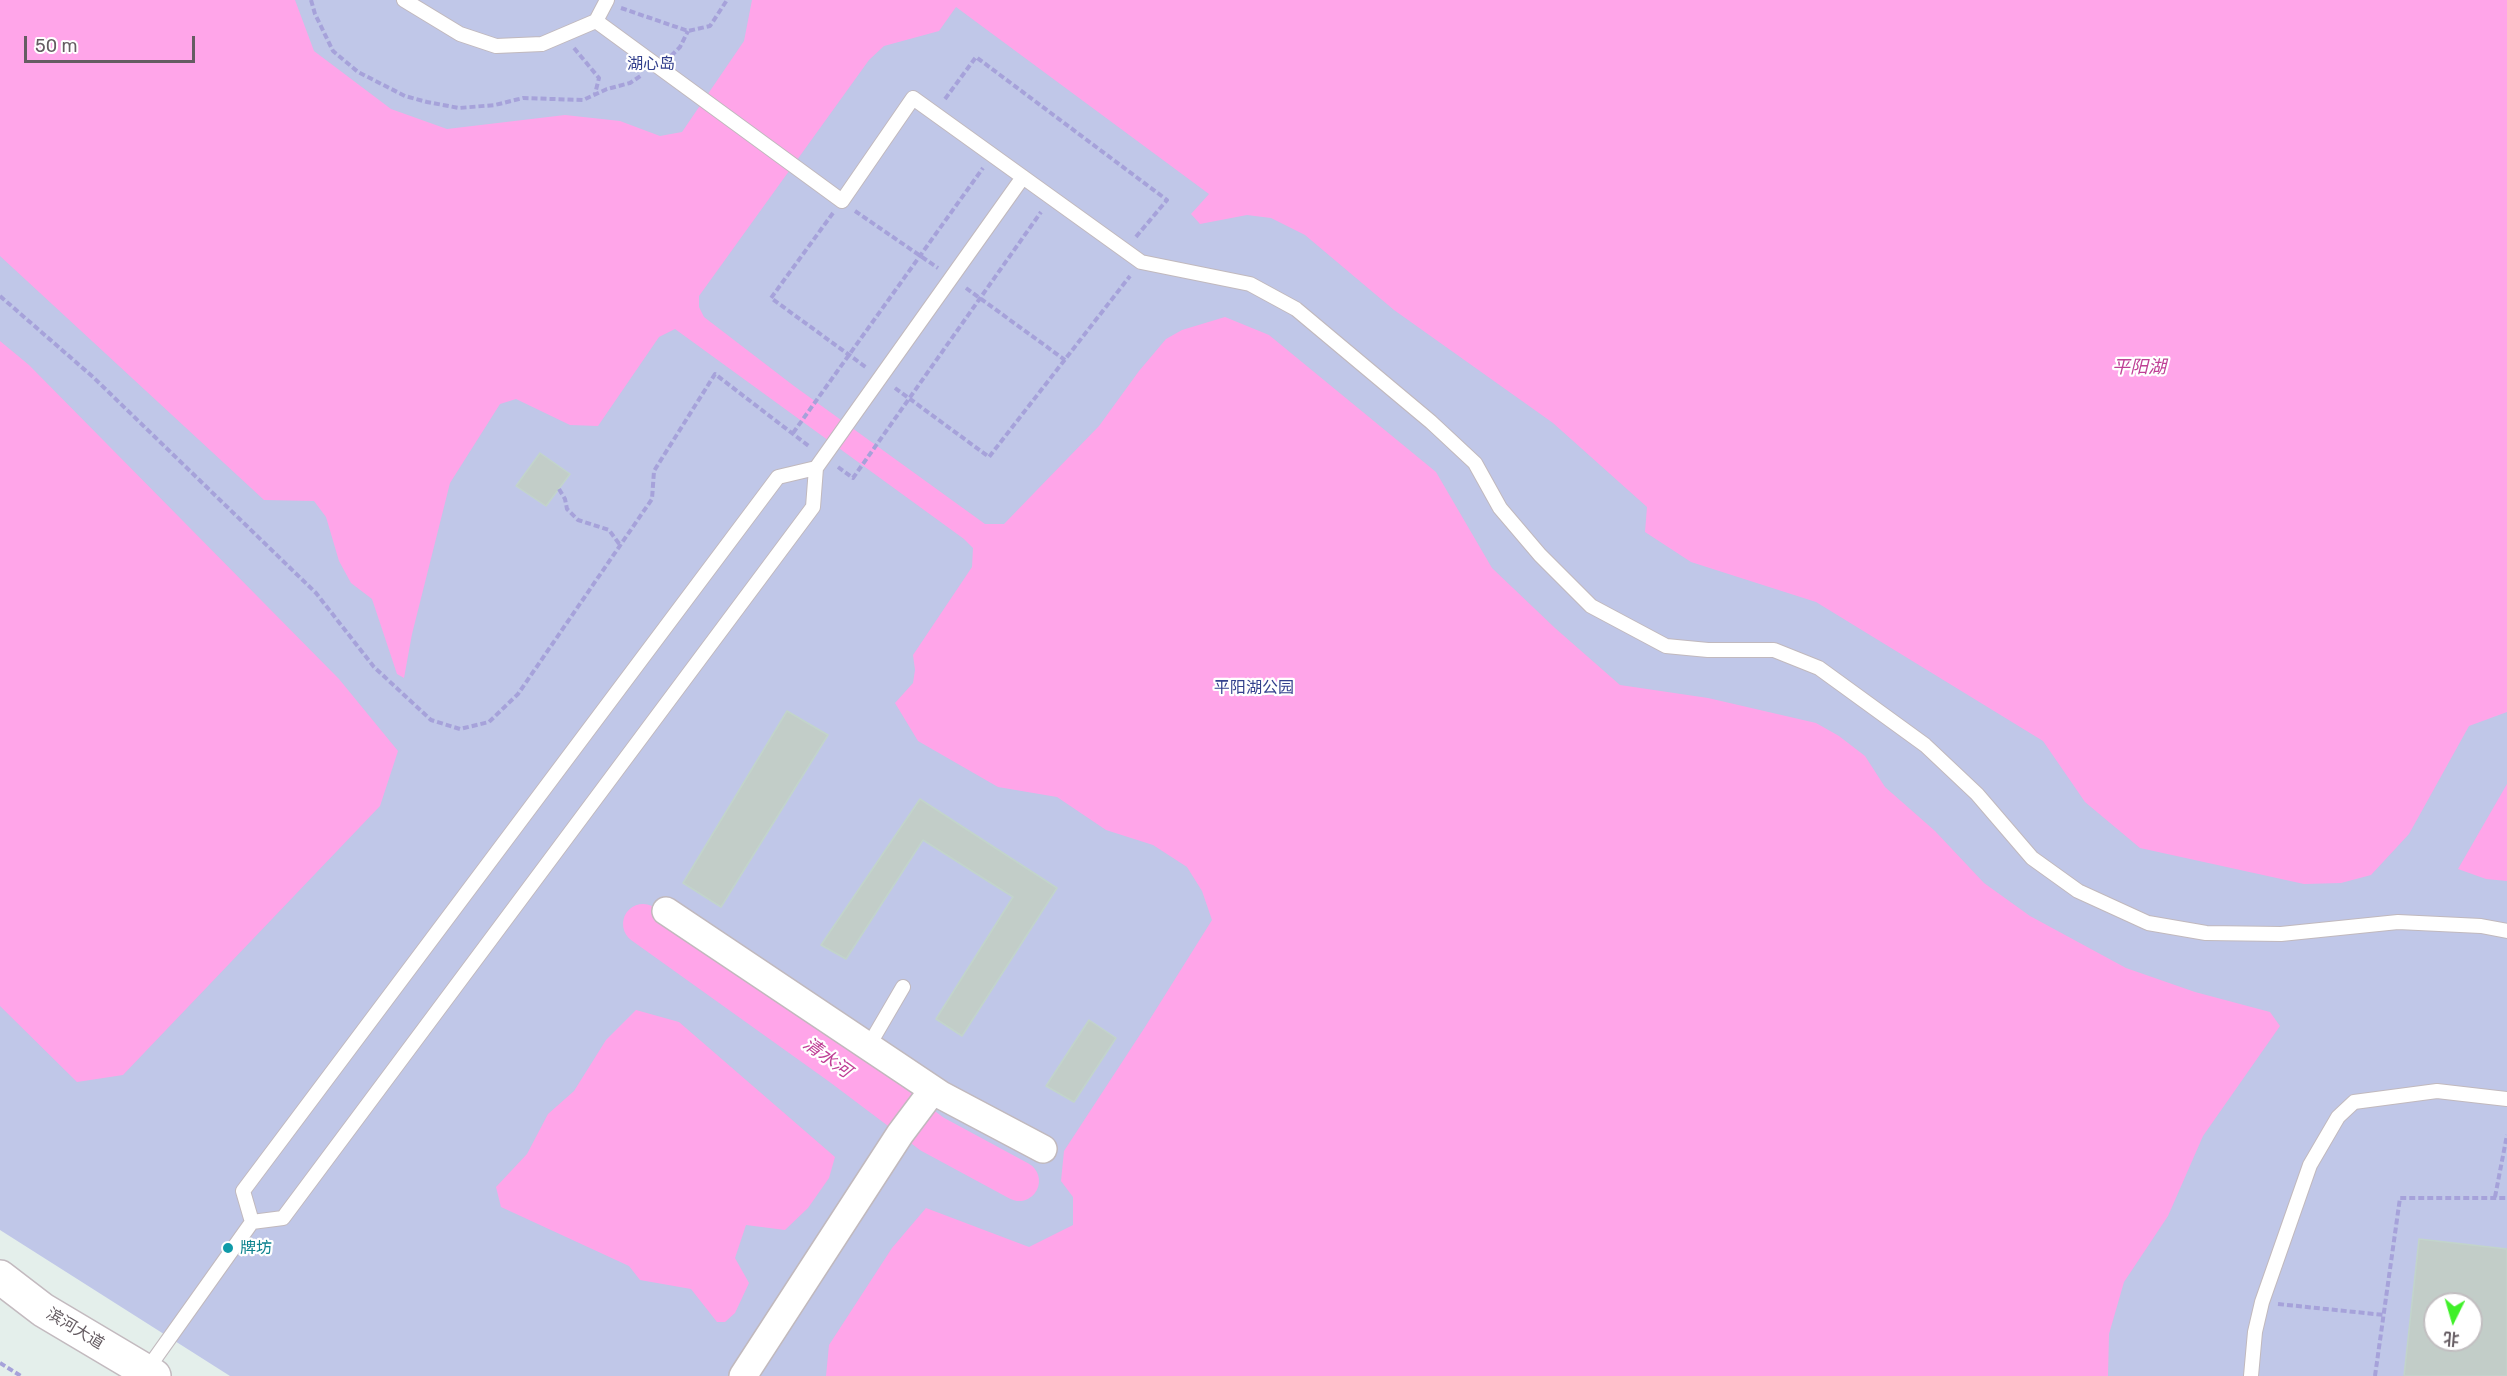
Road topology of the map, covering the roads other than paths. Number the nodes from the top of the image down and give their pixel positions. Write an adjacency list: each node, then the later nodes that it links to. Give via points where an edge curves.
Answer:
1 (404, 0): 3 (lane, via 460,34 496,46 542,44)
2 (607, 0): 3 (lane)
3 (596, 21): 4 (lane, via 842,201 913,98)
4 (1023, 177): 5 (lane); 7 (lane, via 1141,262 1250,284 1296,309 1475,463 1500,508 1591,606 1666,646 1774,650 1819,668 1924,745 1977,794 2032,858 2078,891 2148,923 2206,933 2281,934 2398,922)
5 (820, 462): 13 (lane, via 813,507 283,1218); 13 (lane, via 778,477 243,1191)
6 (666, 911): 9 (street)
7 (2507, 931)
8 (903, 987): 9 (lane)
9 (868, 1047): 10 (street)
10 (933, 1090): 12 (street); 16 (street, via 900,1134)
11 (2507, 1099): 17 (lane, via 2438,1091 2354,1102 2338,1117 2310,1166 2262,1302)
12 (1043, 1149)
13 (252, 1222): 15 (lane)
14 (0, 1277): 15 (main road, 滨河大道, via 43,1310)
15 (150, 1373)
16 (743, 1376)
17 (2251, 1376)

